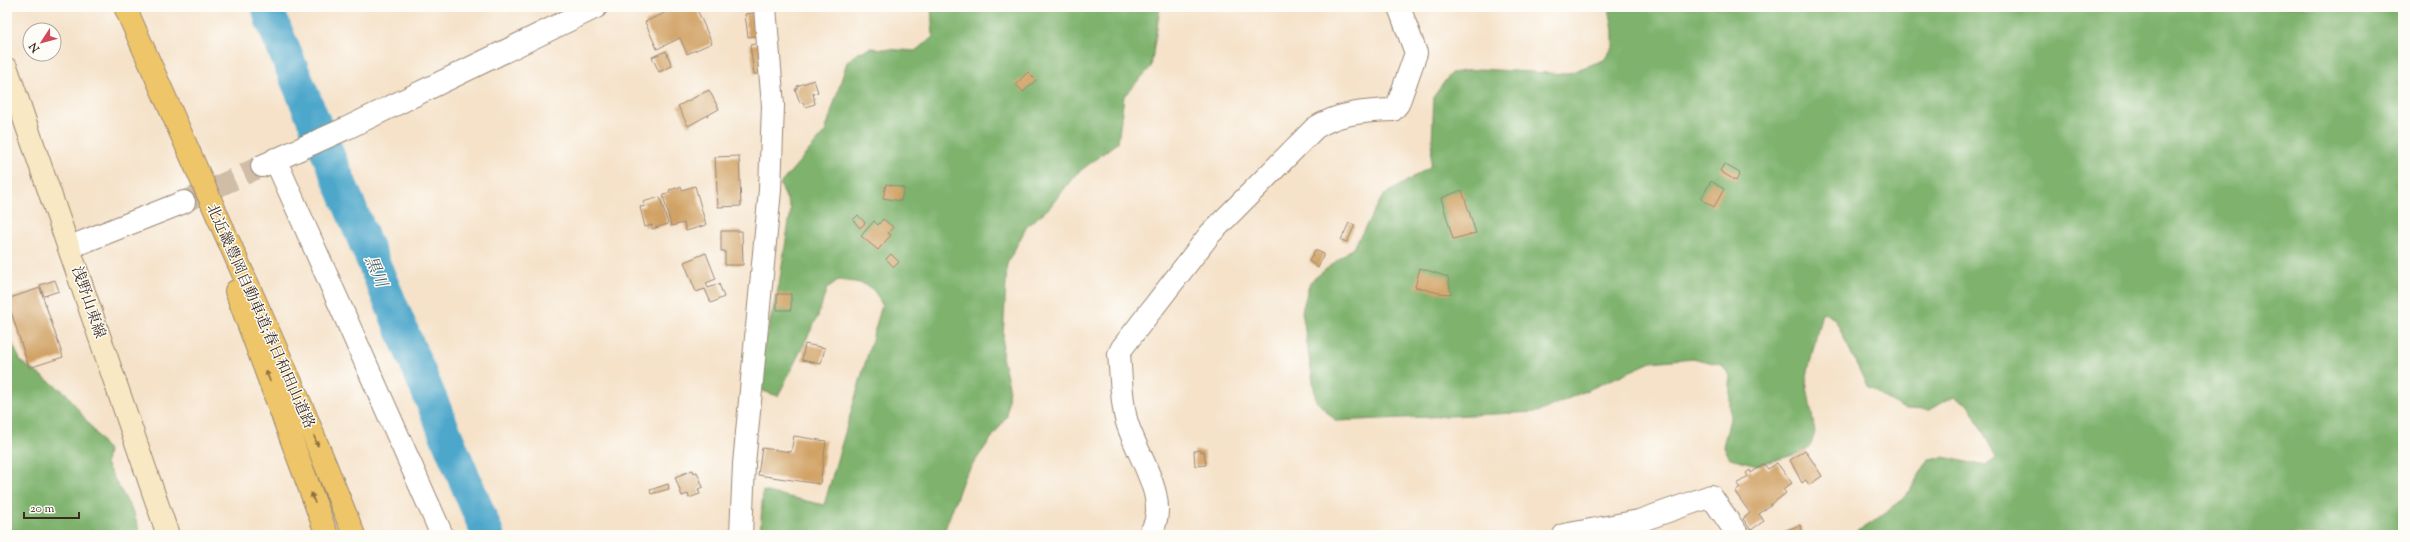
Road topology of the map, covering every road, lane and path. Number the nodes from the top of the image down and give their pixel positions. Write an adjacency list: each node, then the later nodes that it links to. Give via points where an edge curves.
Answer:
1 (125, 7): 6 (highway, 北近畿豊岡自動車道;春日和田山道路)
2 (596, 7): 12 (street, via 347,128 268,163)
3 (764, 7): 13 (street, via 773,106 770,175 744,464)
4 (1399, 7): 14 (street, via 1416,53 1398,104 1392,110 1364,111 1328,119 1315,128 1210,234 1119,354 1126,419 1153,485 1157,512)
5 (7, 70): 8 (main road, 浅野山東線)
6 (164, 99): 10 (highway, 北近畿豊岡自動車道;春日和田山道路, one-way to 6); 11 (highway, 北近畿豊岡自動車道;春日和田山道路, one-way to 11, via 249,285)
7 (184, 202): 8 (street)
8 (70, 247): 9 (main road, 浅野山東線)
9 (168, 535)
10 (327, 535)
11 (354, 535)
12 (442, 535)
13 (741, 535)
14 (1149, 535)
15 (1564, 535): 16 (street, via 1639,522 1711,496)
16 (1738, 535)

